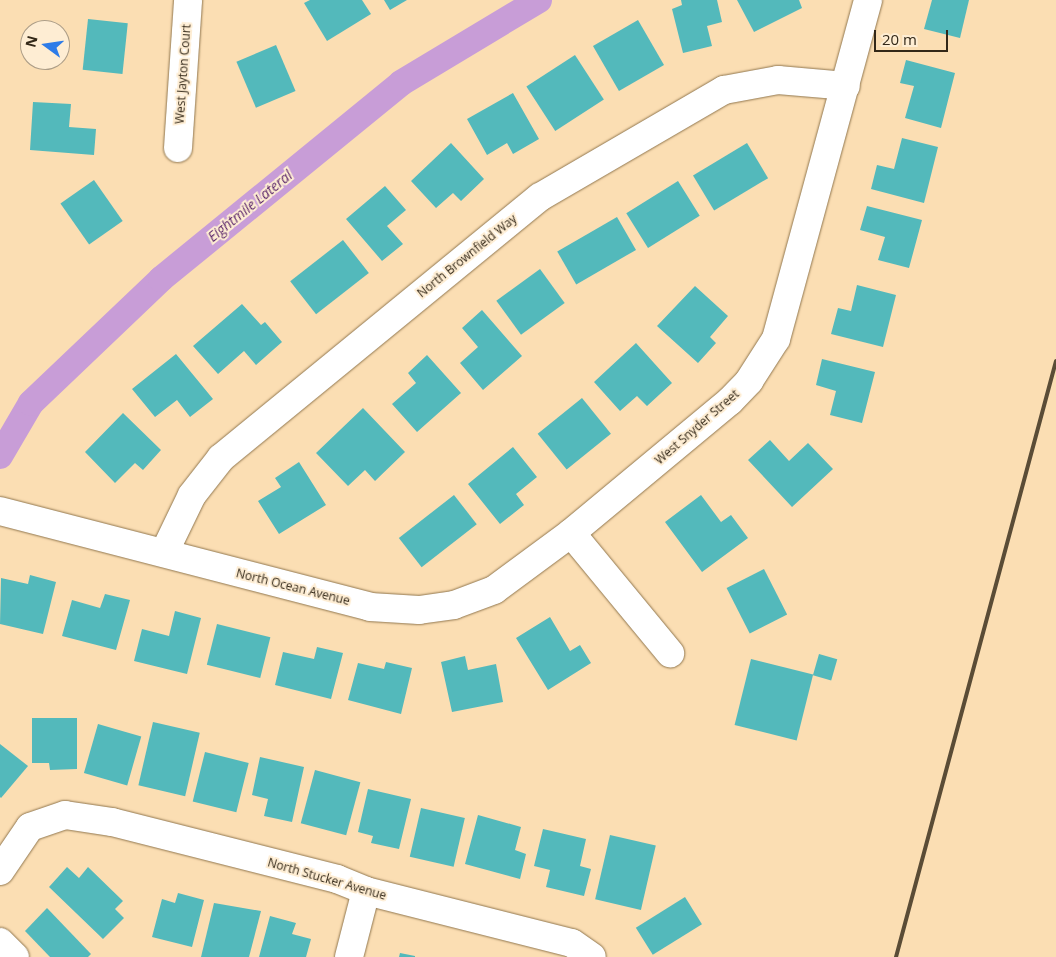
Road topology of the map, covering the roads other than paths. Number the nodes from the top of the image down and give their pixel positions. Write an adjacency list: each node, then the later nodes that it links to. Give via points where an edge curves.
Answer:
1 (188, 0): 4 (street, West Jayton Court)
2 (868, 0): 3 (street, West Snyder Street)
3 (846, 86): 6 (street, West Snyder Street, via 776,339 749,381 730,401); 7 (street, North Brownfield Way, via 778,80 724,90 540,197 221,458 192,495)
4 (178, 148)
5 (0, 511): 7 (street, North Ocean Avenue)
6 (571, 533): 7 (street, North Ocean Avenue, via 494,590 454,605 419,610 370,606); 8 (street)
7 (164, 553)
8 (670, 653)
9 (0, 871): 10 (street, North Stucker Avenue, via 30,827 65,815 112,822 337,879)
10 (366, 891): 13 (street); 14 (street, North Stucker Avenue, via 572,943)
11 (0, 942): 12 (street)
12 (15, 957)
13 (349, 957)
14 (592, 957)

